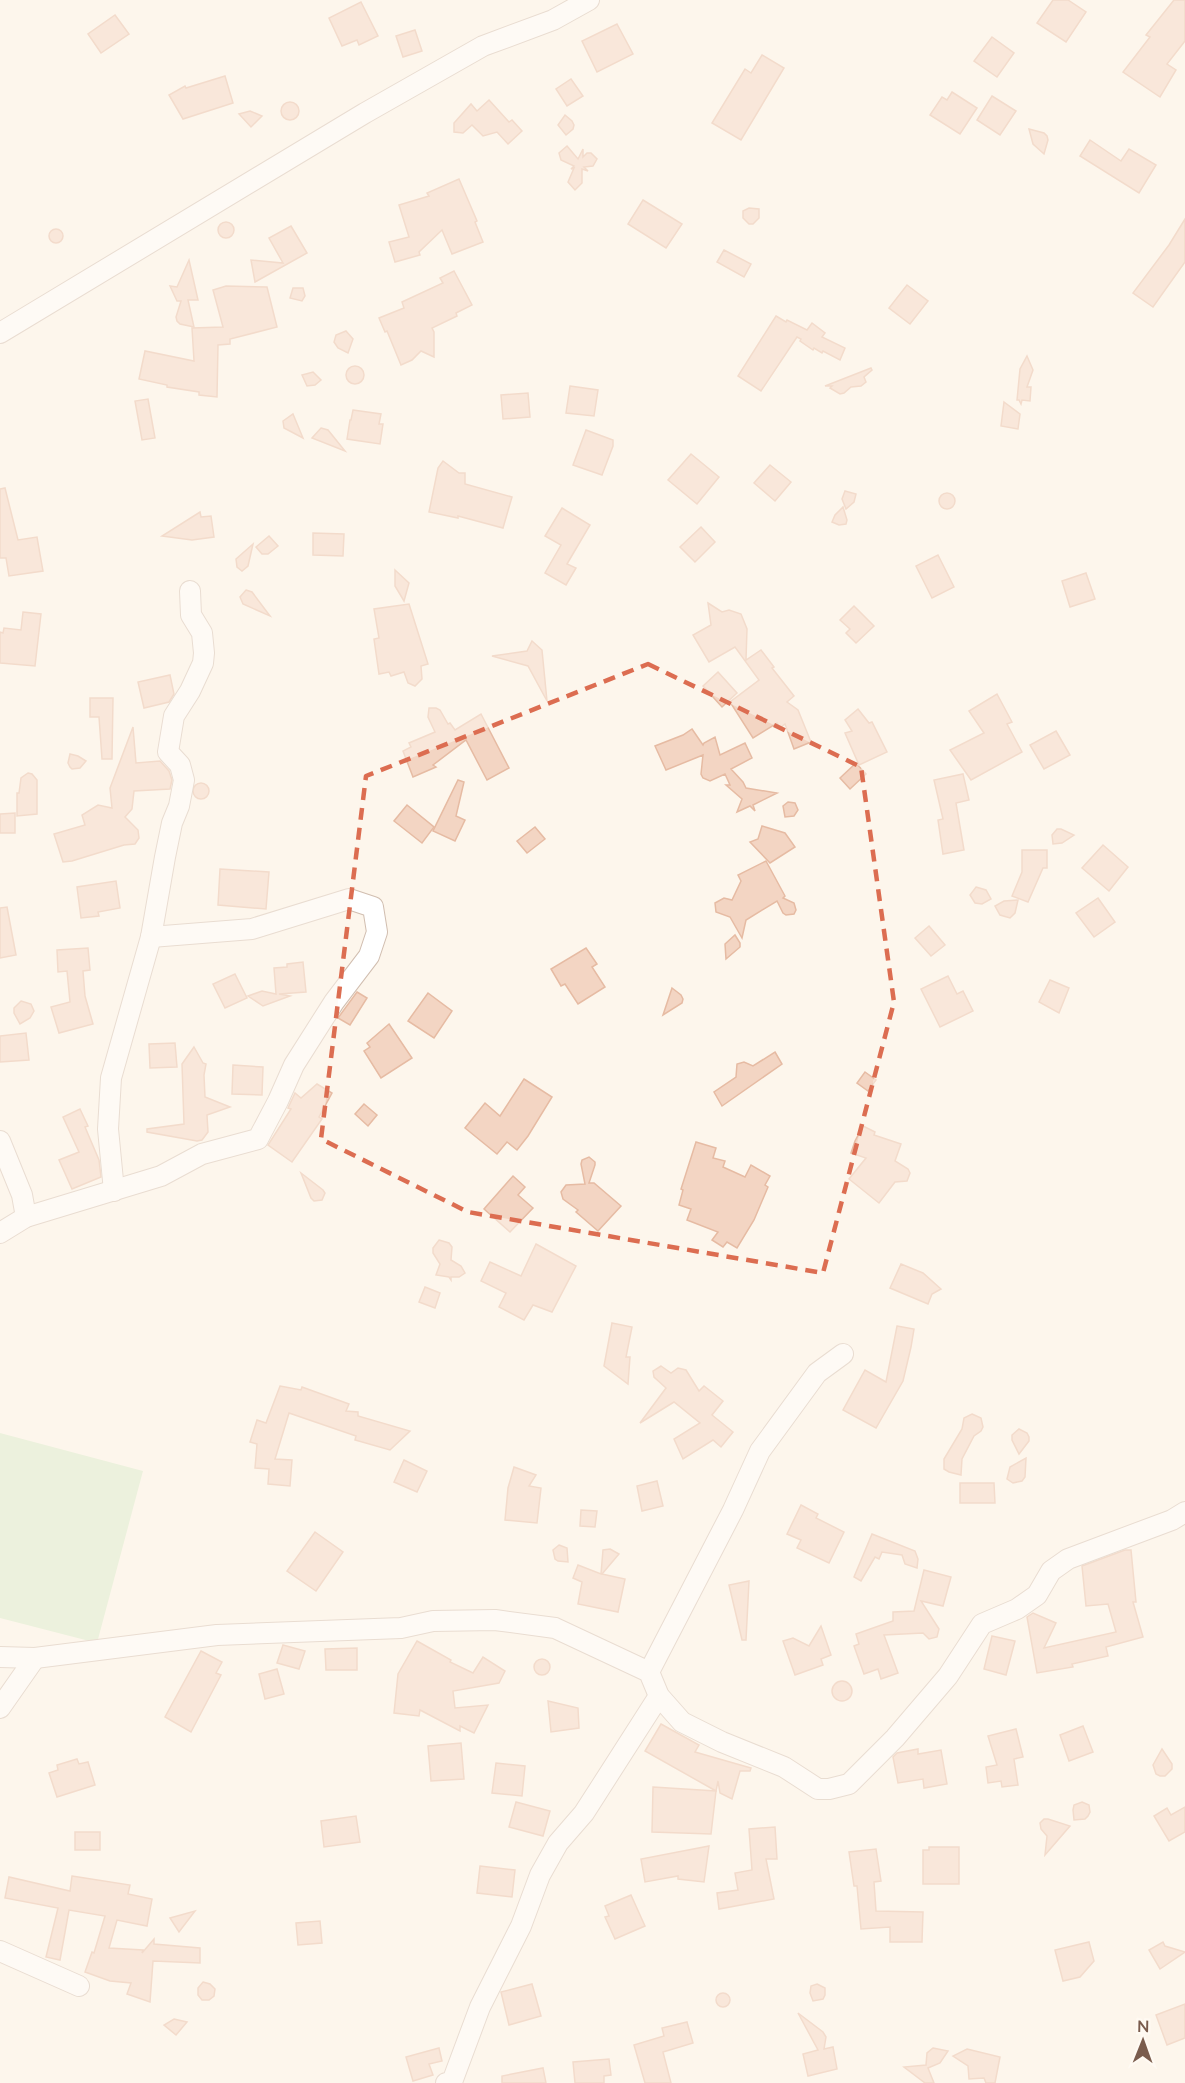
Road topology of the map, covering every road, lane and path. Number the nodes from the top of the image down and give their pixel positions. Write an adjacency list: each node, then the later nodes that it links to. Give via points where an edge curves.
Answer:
1 (589, 0): 2 (street, via 553,20 483,46 365,112)
2 (0, 333)
3 (190, 591): 4 (street, via 191,615 202,633 203,663 174,716 168,752 180,765 184,780)
4 (151, 937): 6 (street, via 111,1078 108,1130); 6 (street, via 252,929 349,900 373,907 377,932 369,956 294,1065 258,1139 202,1154 161,1176)
5 (0, 1141): 7 (street, via 22,1195)
6 (114, 1191): 7 (street)
7 (26, 1217): 8 (street)
8 (0, 1233)
9 (843, 1354): 13 (street, via 817,1373 760,1451)
10 (1185, 1512): 14 (street, via 1068,1559 1051,1572 1037,1596 982,1624 948,1676 849,1784 818,1789 784,1767 682,1722)
11 (0, 1657): 12 (street)
12 (35, 1658): 13 (street, via 217,1635 495,1620 555,1628); 15 (street)
13 (649, 1672): 14 (street)
14 (659, 1696): 18 (street, via 540,1875 521,1926 480,2007 452,2082)
15 (0, 1708)
16 (0, 1952): 17 (street)
17 (79, 1986)
18 (446, 2083)

